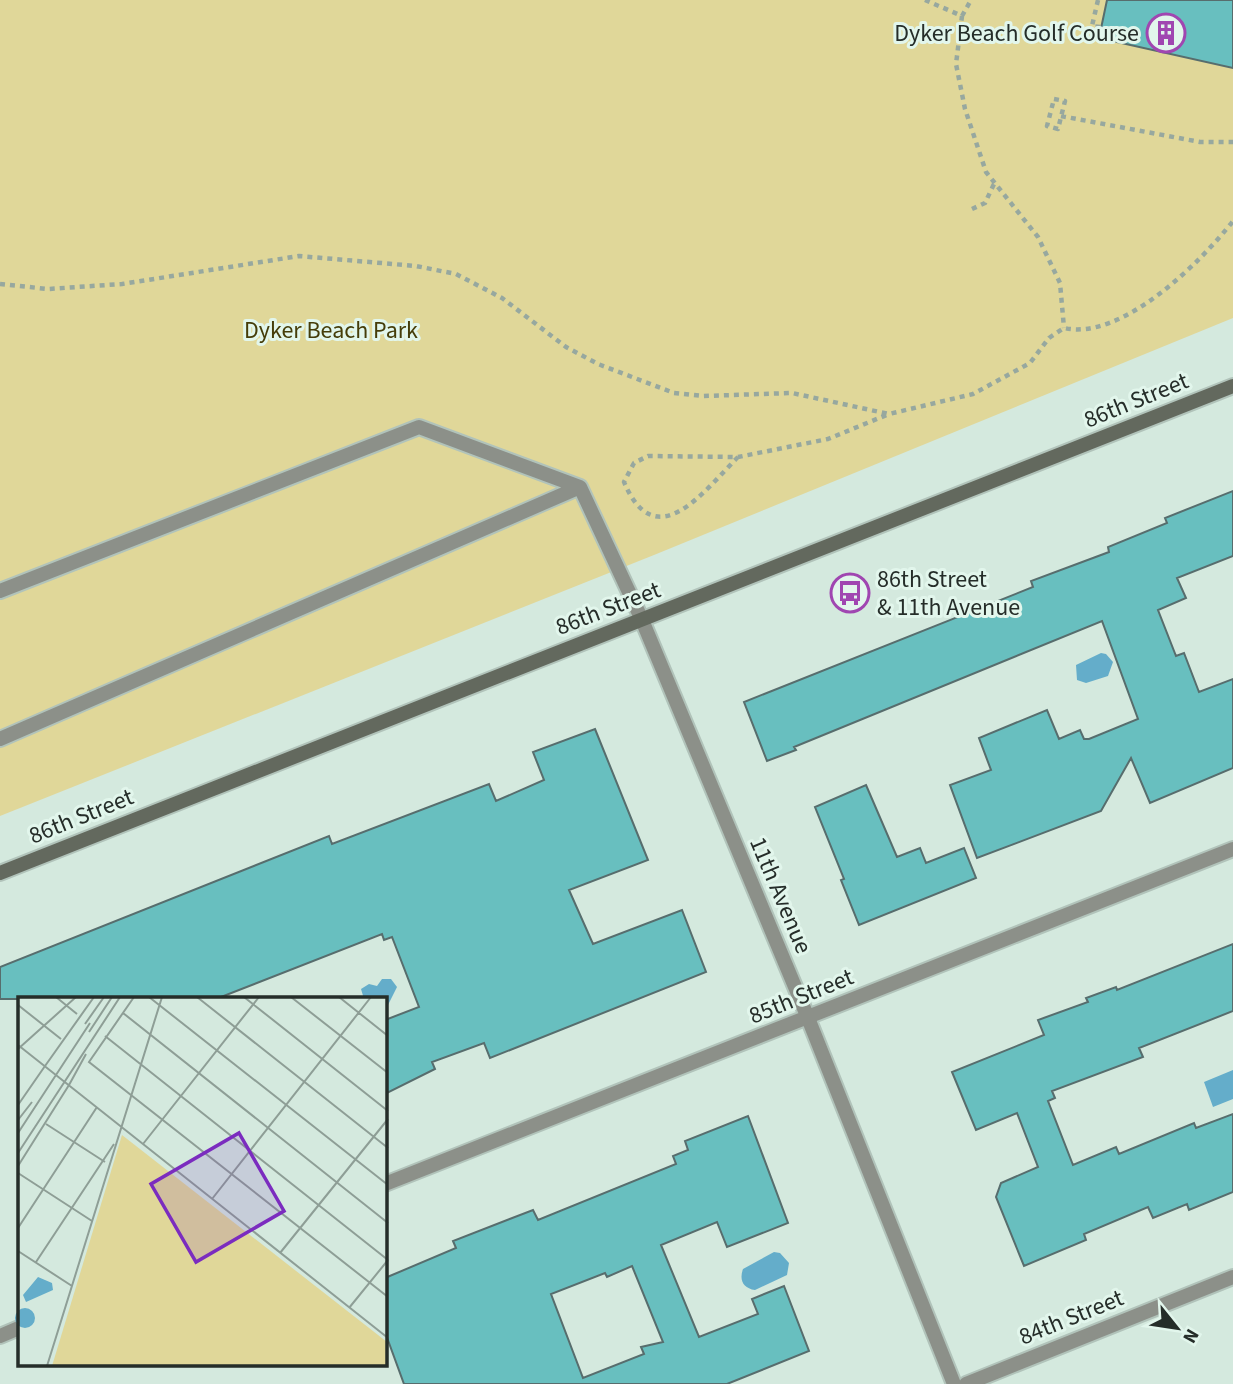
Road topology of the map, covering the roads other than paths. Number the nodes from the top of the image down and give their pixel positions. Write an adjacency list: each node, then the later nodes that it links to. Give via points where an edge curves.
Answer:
1 (1233, 386): 4 (main road, 86th Street)
2 (580, 487): 3 (street, via 419,427); 4 (street, 11th Avenue); 5 (street)
3 (0, 591)
4 (642, 620): 7 (main road, 86th Street); 8 (street, 11th Avenue)
5 (0, 739)
6 (1233, 849): 8 (street, 85th Street)
7 (0, 873)
8 (808, 1018): 9 (street, 85th Street); 13 (street, 11th Avenue)
9 (387, 1184)
10 (1233, 1277): 14 (street, 84th Street)
11 (18, 1328): 12 (street)
12 (0, 1336)
13 (954, 1384)
14 (966, 1384)

